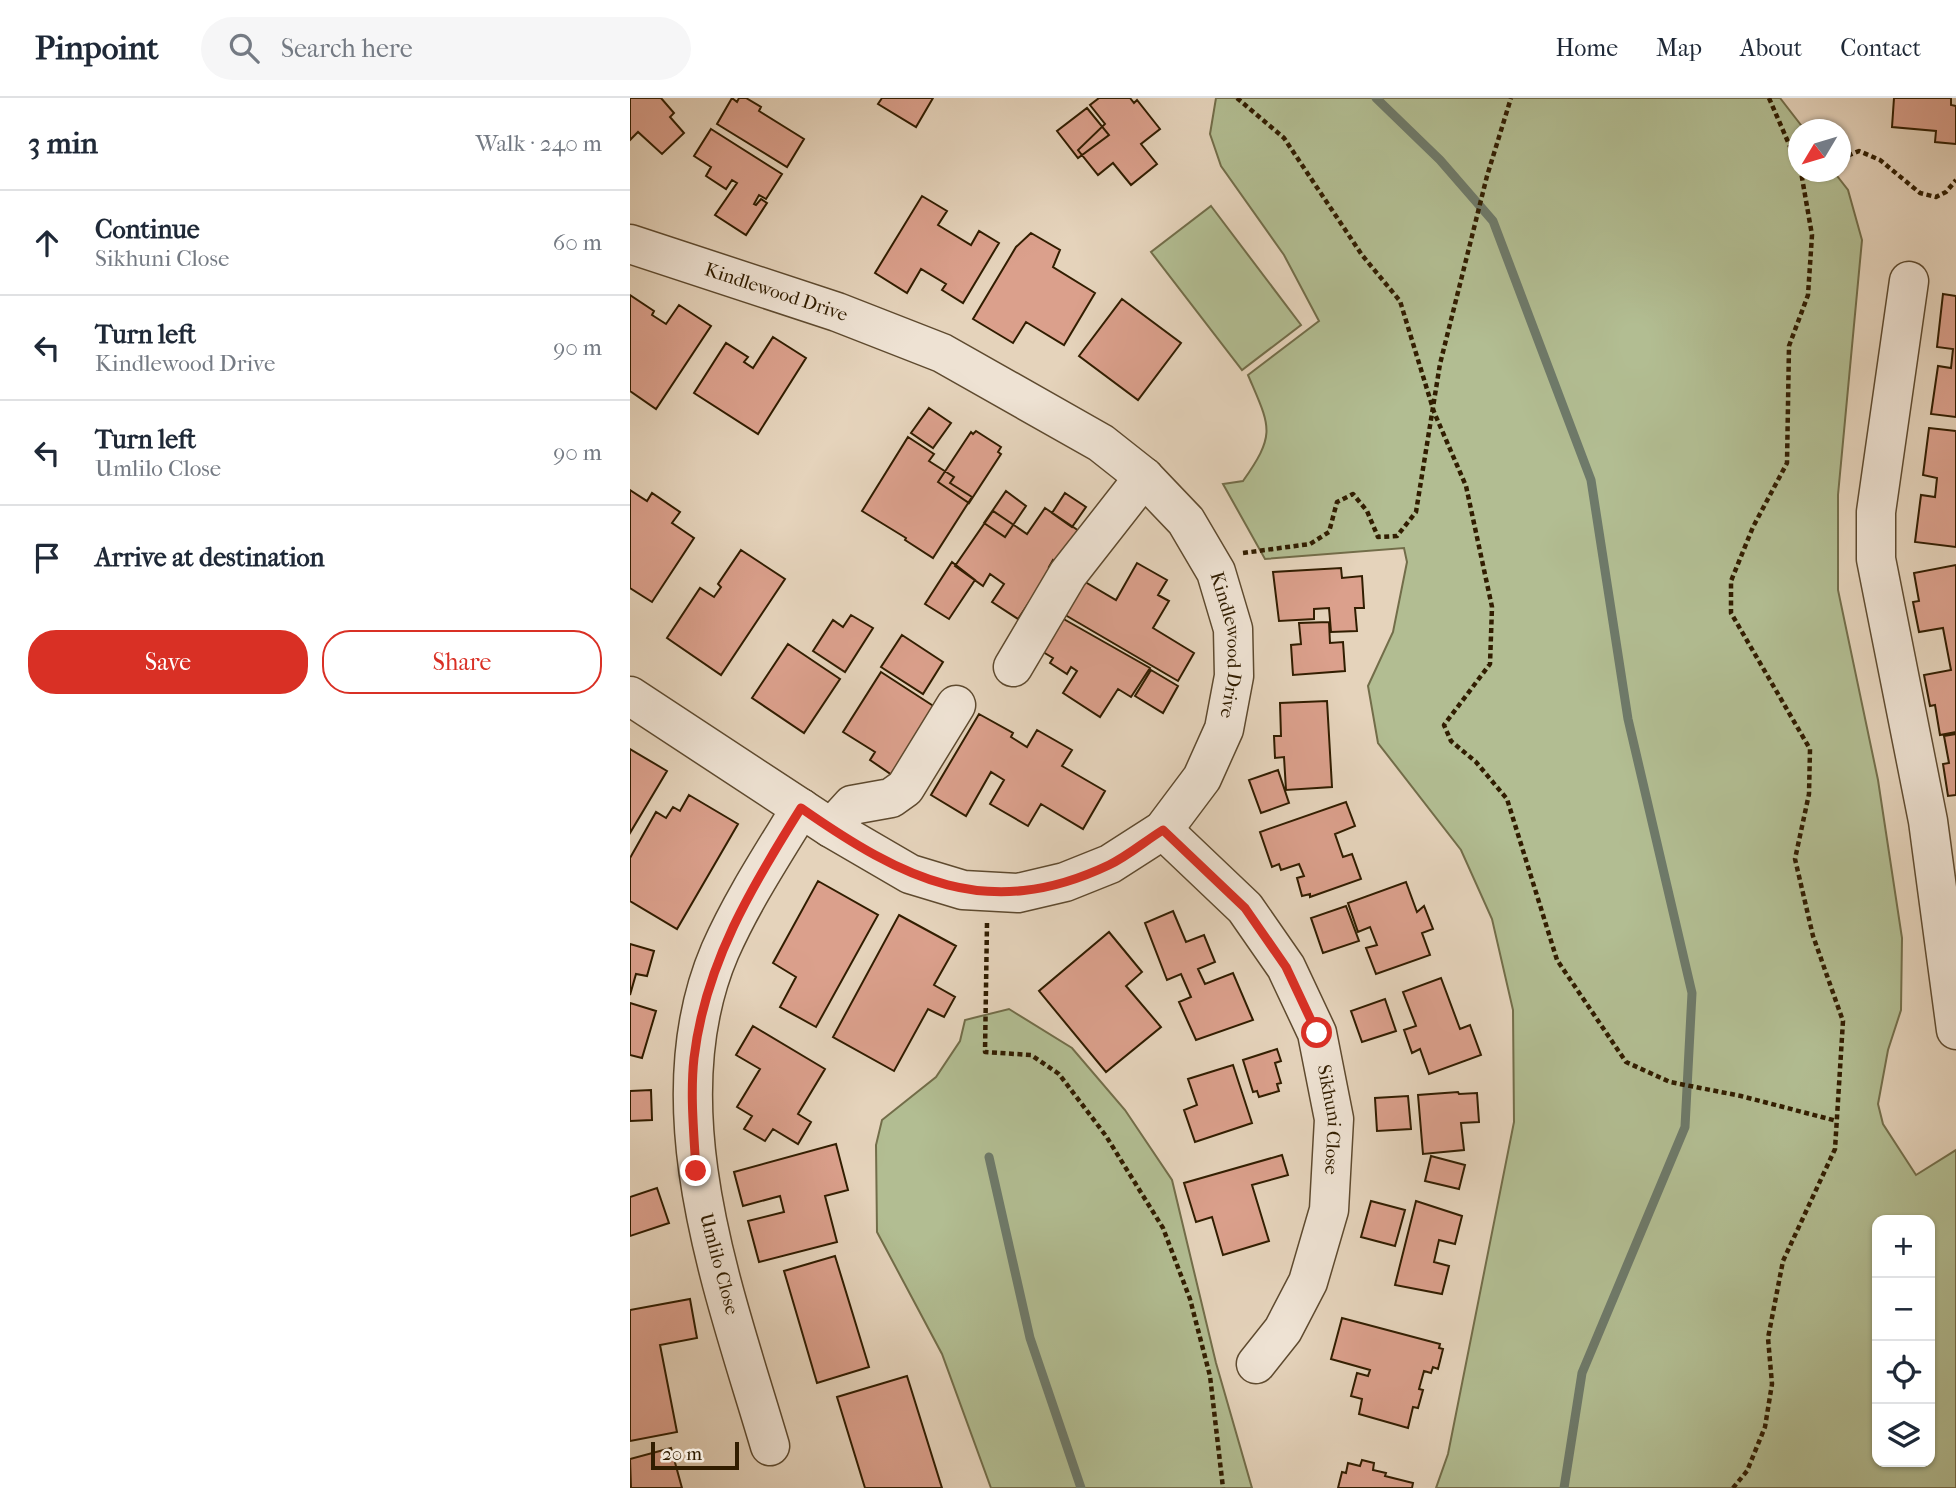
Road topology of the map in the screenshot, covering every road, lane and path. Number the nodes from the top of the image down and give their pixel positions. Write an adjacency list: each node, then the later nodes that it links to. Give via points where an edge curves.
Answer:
1 (1237, 98): 10 (path, via 1284,138 1362,255 1400,301)
2 (1511, 98): 10 (path, via 1440,364)
3 (1769, 98): 4 (path)
4 (1788, 142)
5 (1851, 154): 6 (path, via 1859,151 1880,160 1920,193 1937,197)
6 (1956, 180)
7 (1803, 182): 20 (path, via 1812,235 1808,295 1789,346 1787,463 1731,581 1731,613 1810,748 1809,794 1795,859 1813,936 1843,1021)
8 (630, 244): 11 (street, Kindlewood Drive, via 837,312 942,353 1101,443)
9 (1909, 281): 19 (street, via 1876,512 1876,559 1928,821)
10 (1434, 412): 12 (path, via 1416,513 1397,536 1378,537 1367,511 1353,494 1337,502 1329,532 1310,544); 20 (path, via 1466,486 1492,607 1489,664 1444,725 1451,741 1507,799 1557,960 1626,1062 1670,1082)
11 (1144, 477): 12 (street, Kindlewood Drive, via 1186,521); 13 (street, via 1074,565)
12 (1209, 558): 17 (street, Kindlewood Drive, via 1233,629 1234,676 1224,729 1202,778)
13 (1013, 667)
14 (630, 696): 16 (street, Kindlewood Drive)
15 (956, 705): 16 (street, Umlilo Close, via 905,788 891,798 852,804)
16 (816, 818): 18 (street, Kindlewood Drive, via 910,874 963,890); 22 (street, Umlilo Close, via 758,877 720,952 694,1058 696,1171)
17 (1163, 830): 18 (street, Kindlewood Drive, via 1110,864 1065,882 1018,893); 21 (street, Sikhuni Close, via 1245,908 1286,967 1317,1033 1334,1119 1329,1210 1308,1282 1283,1330)
18 (987, 891): 23 (path, via 985,1052 1031,1055 1059,1074 1106,1136 1163,1228 1190,1299 1210,1376)
19 (1956, 1030)
20 (1837, 1121): 24 (path, via 1835,1149 1783,1261 1768,1338 1772,1384 1765,1427 1747,1471)
21 (1256, 1364)
22 (770, 1446)
23 (1223, 1488)
24 (1733, 1488)

